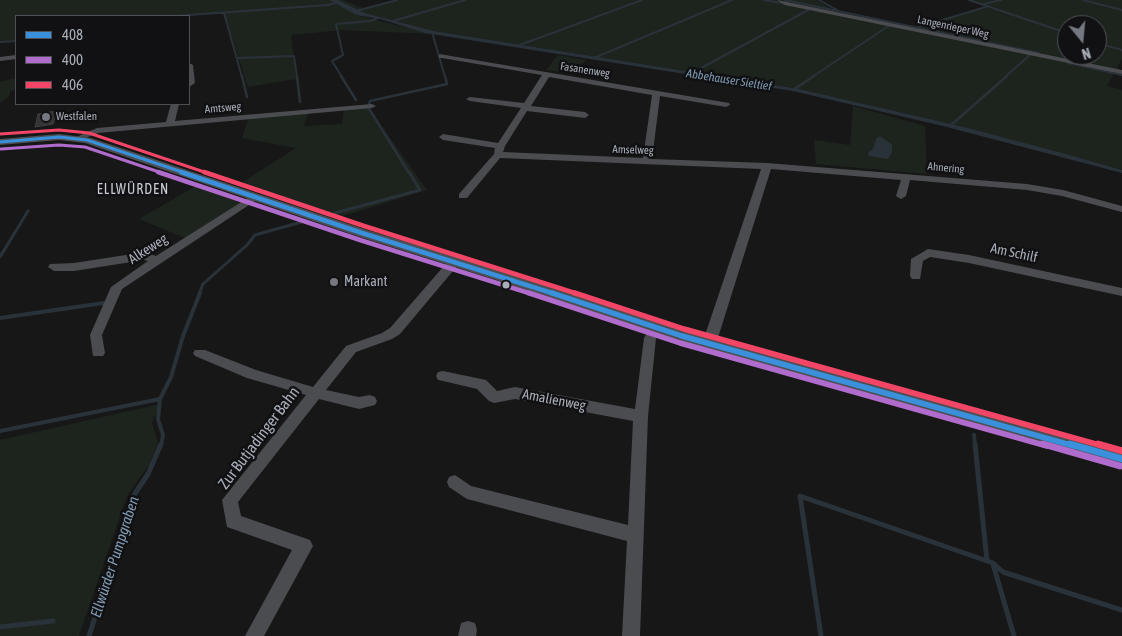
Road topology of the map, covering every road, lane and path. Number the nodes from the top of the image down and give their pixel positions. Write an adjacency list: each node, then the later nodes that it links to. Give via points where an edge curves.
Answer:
1 (780, 0): 5 (street, Langenrieper Weg)
2 (442, 56): 6 (street, Fasanenweg)
3 (15, 57): 4 (street)
4 (0, 59)
5 (1122, 72)
6 (546, 74): 7 (street, Fasanenweg); 12 (street)
7 (656, 93): 10 (street, Fasanenweg); 19 (street)
8 (470, 99): 12 (street)
9 (175, 105): 14 (street)
10 (726, 105)
11 (372, 106): 14 (street, Amtsweg)
12 (527, 107): 13 (street); 18 (street)
13 (585, 115)
14 (170, 124): 16 (street, Amtsweg, via 97,131)
15 (443, 137): 18 (street, Amselweg)
16 (78, 138): 17 (main road, via 40,137); 24 (main road)
17 (0, 142)
18 (499, 150): 19 (street, Amselweg); 22 (street)
19 (647, 162): 20 (street, Amselweg)
20 (767, 166): 21 (street, Ahnering); 32 (street)
21 (906, 178): 23 (street); 25 (street, Ahnering, via 1027,187)
22 (463, 196)
23 (901, 196)
24 (254, 197): 26 (street, Alkeweg); 27 (main road)
25 (1122, 209)
26 (157, 260): 28 (street, via 145,256); 33 (street, Alkeweg, via 117,287 96,335)
27 (454, 262): 31 (main road); 36 (street, Zur Butjadinger Bahn, via 395,331 351,349)
28 (54, 267)
29 (916, 276): 30 (street, Am Schilf, via 917,259 928,253)
30 (1122, 292)
31 (656, 328): 32 (main road); 38 (street, via 650,338)
32 (710, 344): 39 (main road)
33 (98, 353)
34 (200, 353): 36 (street, via 252,374)
35 (443, 376): 38 (street, Amalienweg, via 481,384 494,396 515,392)
36 (316, 393): 37 (street, via 359,403); 42 (street, Zur Butjadinger Bahn, via 230,500 233,521 304,546)
37 (370, 401)
38 (641, 416): 41 (street)
39 (1122, 459)
40 (456, 482): 41 (street, via 467,492)
41 (634, 535): 43 (street)
42 (254, 636)
43 (630, 636)

